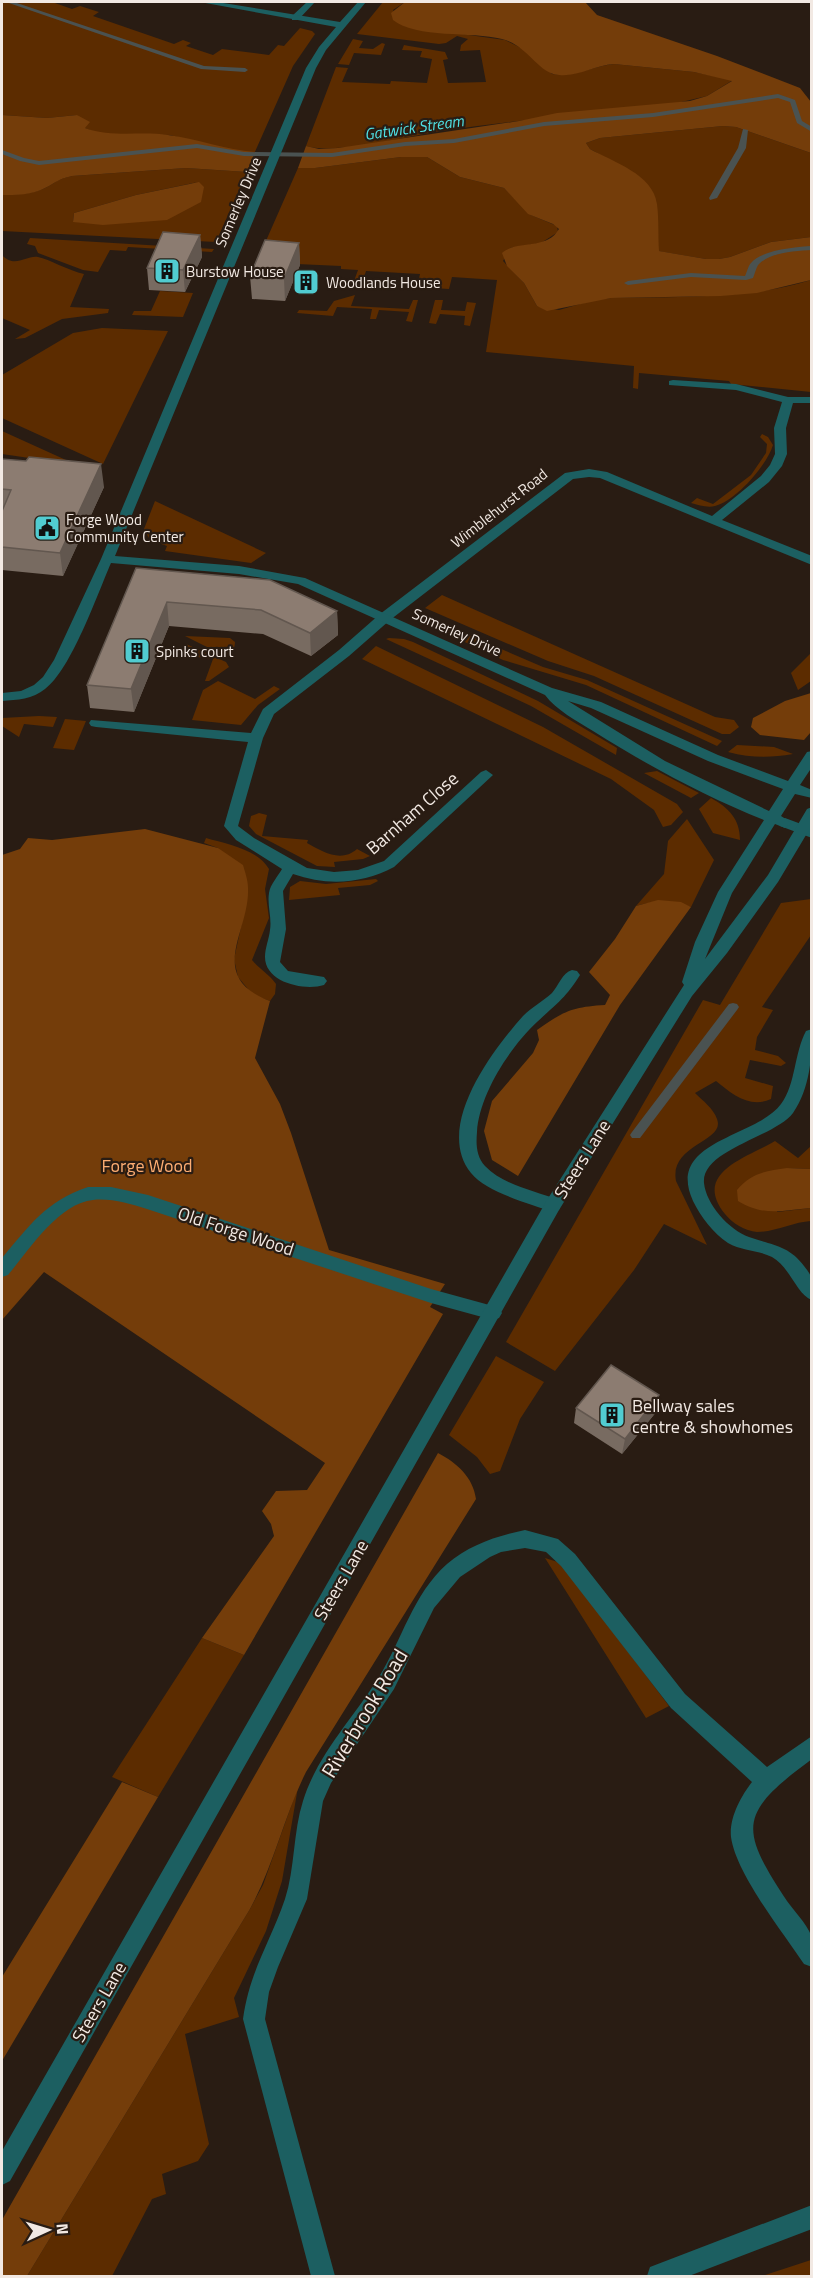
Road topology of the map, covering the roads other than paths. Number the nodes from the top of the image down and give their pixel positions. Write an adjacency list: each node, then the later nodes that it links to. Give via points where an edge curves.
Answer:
1 (204, 2): 4 (street)
2 (311, 2): 4 (street)
3 (362, 2): 5 (street, Somerley Drive)
4 (295, 18): 5 (street)
5 (342, 25): 10 (street, Somerley Drive, via 316,57)
6 (673, 383): 7 (street, via 736,387)
7 (788, 400): 8 (street); 9 (street, via 776,466)
8 (812, 400)
9 (714, 520): 11 (street, Wimblehurst Road); 12 (street, Wimblehurst Road, via 603,476 569,476)
10 (107, 559): 12 (street, Somerley Drive, via 275,576 323,590); 14 (street, Somerley Drive, via 55,671 39,688 24,695)
11 (812, 561)
12 (385, 617): 13 (street, Somerley Drive); 16 (street, Barnham Close, via 274,707 264,718)
13 (547, 691): 19 (street, Somerley Drive, via 596,705 713,758); 22 (street, Somerley Drive, via 572,712 647,757 735,803)
14 (2, 697)
15 (96, 723): 16 (street)
16 (256, 738): 24 (street, Barnham Close, via 231,826 240,836)
17 (812, 755): 19 (street, Steers Lane)
18 (486, 775): 24 (street, Barnham Close, via 379,870 317,876)
19 (790, 786): 20 (street, Somerley Drive); 22 (street, Steers Lane)
20 (810, 795)
21 (812, 812): 23 (street, Steers Lane)
22 (778, 820): 23 (street, Somerley Drive); 27 (street, Steers Lane, via 725,892)
23 (806, 831): 27 (street, Steers Lane)
24 (290, 867): 26 (street, via 276,891 278,929 273,963 293,979)
25 (572, 975): 29 (street, via 558,996 530,1019 490,1070 472,1107 469,1123 467,1148 477,1169 495,1183)
26 (319, 981)
27 (687, 992): 29 (street, Steers Lane)
28 (812, 1035): 31 (street, via 787,1110 701,1163 695,1176 702,1200 724,1230 739,1241 787,1258)
29 (553, 1205): 32 (street, Steers Lane)
30 (2, 1270): 32 (street, Old Forge Wood, via 66,1203 88,1194 109,1194 148,1202)
31 (812, 1293)
32 (493, 1313): 36 (street, Steers Lane)
33 (812, 1746): 34 (street)
34 (767, 1781): 35 (street, via 744,1816 741,1838 749,1859); 38 (street, Riverbrook Road, via 678,1701 568,1560 551,1545 525,1539 500,1544 466,1561 440,1584 416,1621 387,1682 324,1776 314,1801 296,1899 258,1992 254,2019)
35 (812, 1956)
36 (2, 2173)
37 (812, 2217): 39 (street)
38 (323, 2277)
39 (659, 2277)

